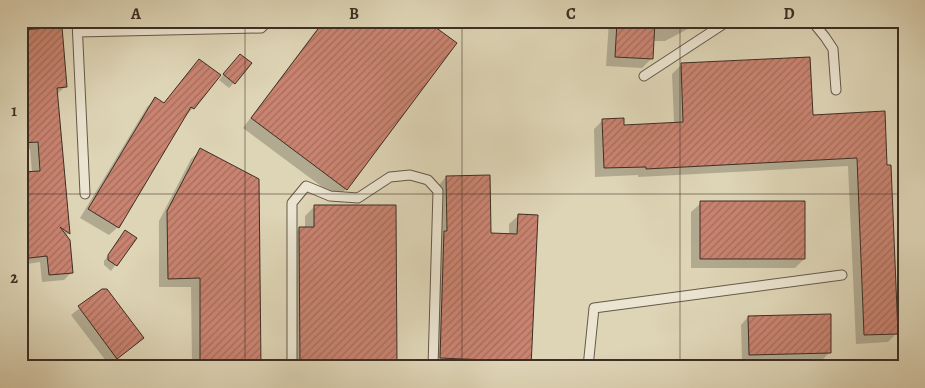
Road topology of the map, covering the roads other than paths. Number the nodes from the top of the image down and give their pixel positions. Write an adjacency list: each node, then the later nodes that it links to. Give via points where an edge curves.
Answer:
1 (77, 21): 5 (lane)
2 (268, 21): 5 (lane, via 262,28)
3 (728, 21): 6 (lane)
4 (812, 21): 7 (lane, via 833,49)
5 (78, 32): 8 (lane)
6 (644, 76)
7 (836, 90)
8 (85, 194)
9 (842, 275): 12 (lane, via 594,308)
10 (292, 367): 11 (lane, via 292,203 306,186 330,196 358,198 390,177 410,175 428,180 438,192)
11 (433, 367)
12 (588, 367)

